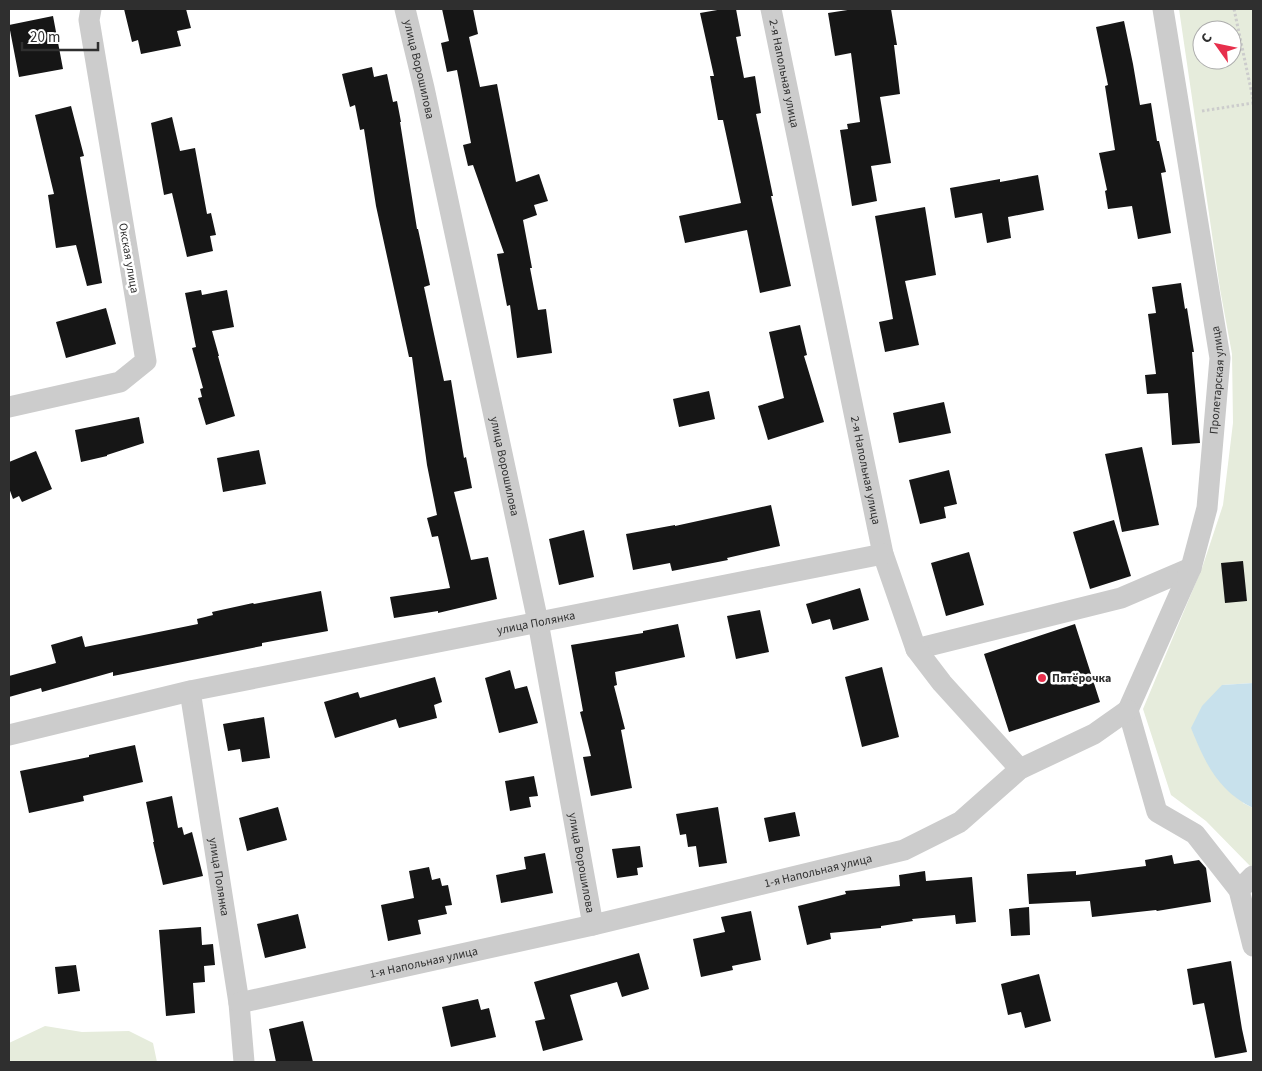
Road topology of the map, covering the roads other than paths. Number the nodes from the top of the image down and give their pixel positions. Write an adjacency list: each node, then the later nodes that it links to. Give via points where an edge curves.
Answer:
1 (91, 9): 5 (street, Окская улица, via 89,20 146,361 120,382)
2 (405, 9): 8 (street, улица Ворошилова)
3 (770, 9): 6 (street, 2-я Напольная улица)
4 (1163, 9): 7 (street, Пролетарская улица, via 1220,358 1207,508)
5 (9, 407)
6 (883, 554): 8 (street, улица Полянка); 9 (street, 2-я Напольная улица)
7 (1191, 568): 9 (street, via 1120,598); 11 (street, Пролетарская улица)
8 (538, 622): 10 (street, улица Полянка); 15 (street, улица Ворошилова)
9 (916, 649): 13 (street, 2-я Напольная улица, via 942,683)
10 (190, 691): 12 (street, улица Полянка); 17 (street, улица Полянка)
11 (1128, 710): 13 (street, 1-я Напольная улица, via 1094,734); 14 (street, via 1157,812 1195,834)
12 (9, 735)
13 (1020, 769): 15 (street, 1-я Напольная улица, via 960,822 904,850)
14 (1246, 883): 16 (street)
15 (594, 925): 17 (street, 1-я Напольная улица)
16 (1253, 946)
17 (238, 1002): 18 (street, улица Полянка)
18 (244, 1062)

